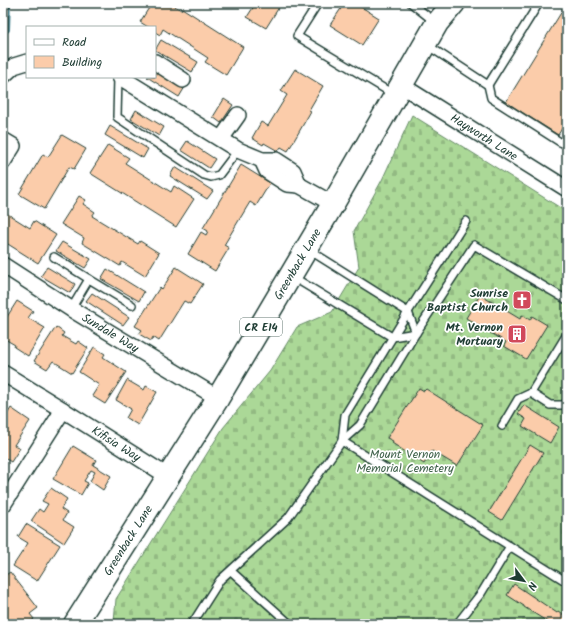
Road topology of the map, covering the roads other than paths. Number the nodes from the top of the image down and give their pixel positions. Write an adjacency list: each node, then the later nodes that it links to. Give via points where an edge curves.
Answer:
1 (318, 3): 14 (lane, via 297,36)
2 (411, 3): 5 (lane)
3 (454, 3): 5 (main road, Greenback Lane / CR E14)
4 (539, 3): 13 (lane)
5 (438, 13): 6 (main road, Greenback Lane / CR E14)
6 (425, 44): 13 (lane); 14 (main road, Greenback Lane / CR E14)
7 (26, 62): 9 (street, via 14,66)
8 (156, 63): 12 (street)
9 (3, 76)
10 (119, 78): 19 (lane, via 117,117 204,175 219,175)
11 (121, 78): 16 (street)
12 (183, 80)
13 (488, 85): 18 (lane, via 491,98)
14 (398, 90): 21 (street, Hayworth Lane); 22 (main road, Greenback Lane / CR E14)
15 (238, 115): 16 (street)
16 (221, 139): 19 (street)
17 (3, 140): 20 (street, via 13,146)
18 (567, 145)
19 (238, 150): 22 (street, via 262,160 267,171 287,184 299,185)
20 (3, 162)
21 (567, 189)
22 (333, 204): 24 (main road, Greenback Lane / CR E14)
23 (466, 221): 32 (lane)
24 (307, 249): 27 (main road, Greenback Lane / CR E14); 32 (lane)
25 (54, 257): 28 (lane)
26 (3, 265): 31 (street, Sundale Way)
27 (291, 276): 35 (lane); 38 (main road, Greenback Lane / CR E14)
28 (89, 279): 30 (lane); 31 (lane)
29 (567, 300): 33 (lane, via 474,245)
30 (132, 305)
31 (71, 309): 38 (street, Sundale Way)
32 (408, 312): 33 (lane); 35 (lane)
33 (416, 333): 35 (lane); 42 (lane, via 360,425)
34 (567, 334): 37 (lane)
35 (392, 337): 42 (lane, via 345,415)
36 (3, 373): 40 (street, Kifisia Way)
37 (531, 393): 39 (lane, via 550,405 563,405); 41 (lane, via 518,399)
38 (218, 398): 43 (main road, Greenback Lane / CR E14)
39 (567, 402)
40 (63, 410): 43 (street, Kifisia Way); 44 (street)
41 (502, 426)
42 (342, 441): 45 (lane); 46 (lane, via 288,518)
43 (168, 477): 48 (main road, Greenback Lane / CR E14)
44 (3, 505)
45 (510, 546): 47 (lane); 51 (lane, via 482,592)
46 (231, 571): 49 (lane, via 220,580); 50 (lane)
47 (567, 582)
48 (75, 624)
49 (192, 624)
50 (290, 624)
51 (457, 624)

